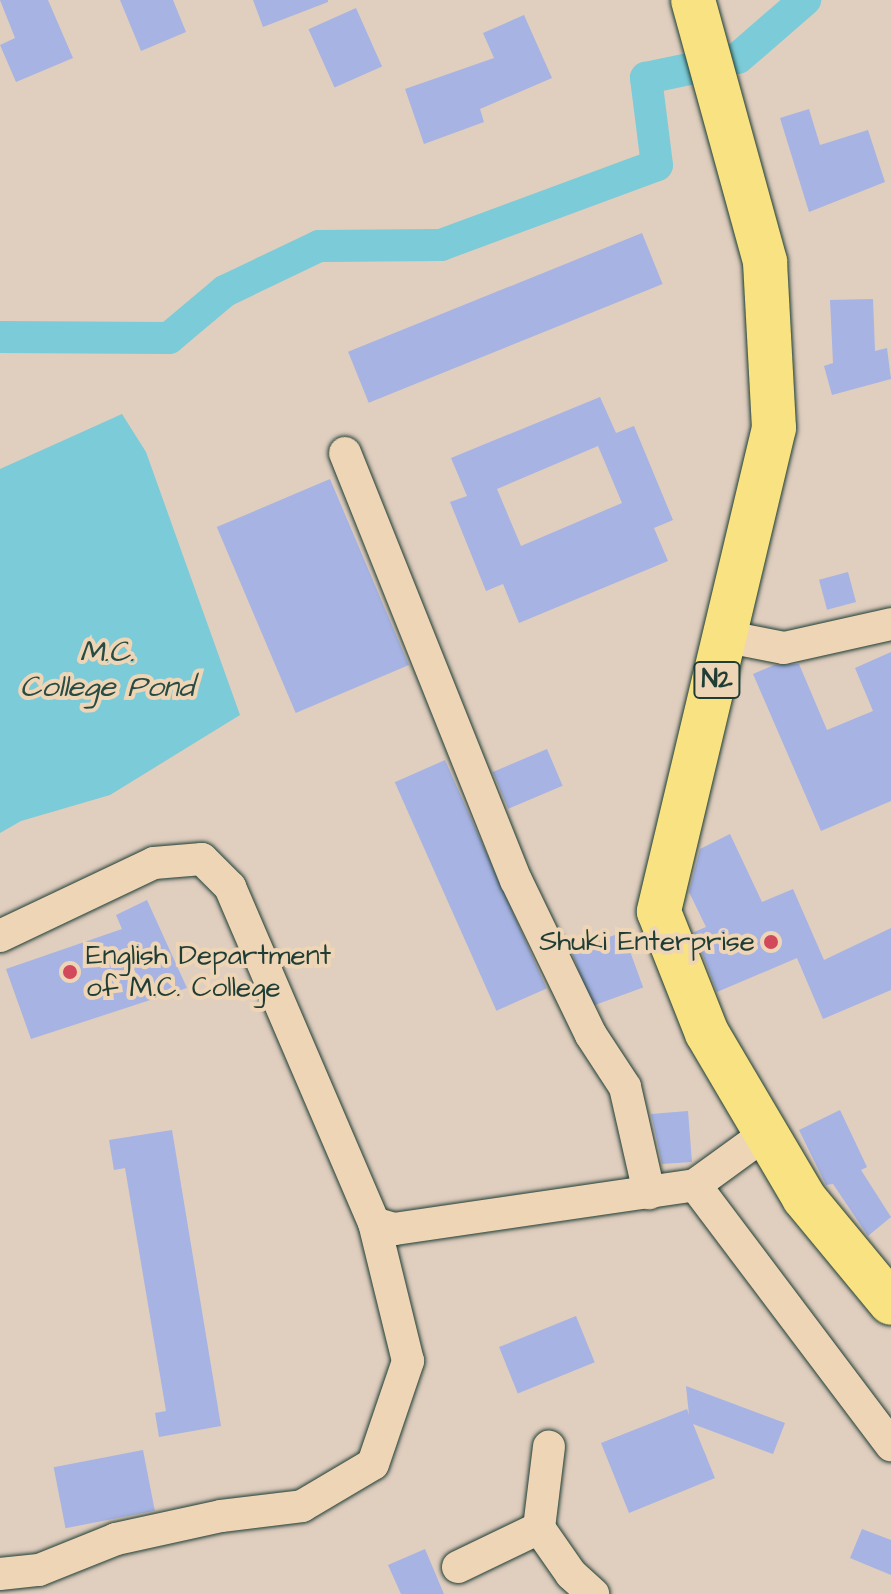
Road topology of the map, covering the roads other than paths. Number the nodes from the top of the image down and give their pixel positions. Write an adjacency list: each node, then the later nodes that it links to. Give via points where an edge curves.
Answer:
1 (693, 0): 4 (highway, N2, via 765,262 773,413)
2 (345, 453): 8 (street, via 516,880 591,1035 625,1087)
3 (891, 624): 4 (street, via 784,648)
4 (728, 637): 6 (highway, N2, via 659,912 707,1033)
5 (0, 936): 9 (street, via 154,863 202,859 230,887)
6 (768, 1132): 7 (street); 10 (highway, N2, via 804,1198)
7 (695, 1185): 8 (street); 11 (street)
8 (649, 1193): 9 (street, via 420,1229)
9 (374, 1223): 15 (street, via 408,1361 373,1464 302,1506 131,1536 39,1570)
10 (891, 1303)
11 (891, 1445)
12 (549, 1447): 13 (street)
13 (539, 1528): 14 (street); 16 (street, via 571,1574)
14 (458, 1567)
15 (0, 1574)
16 (593, 1594)

